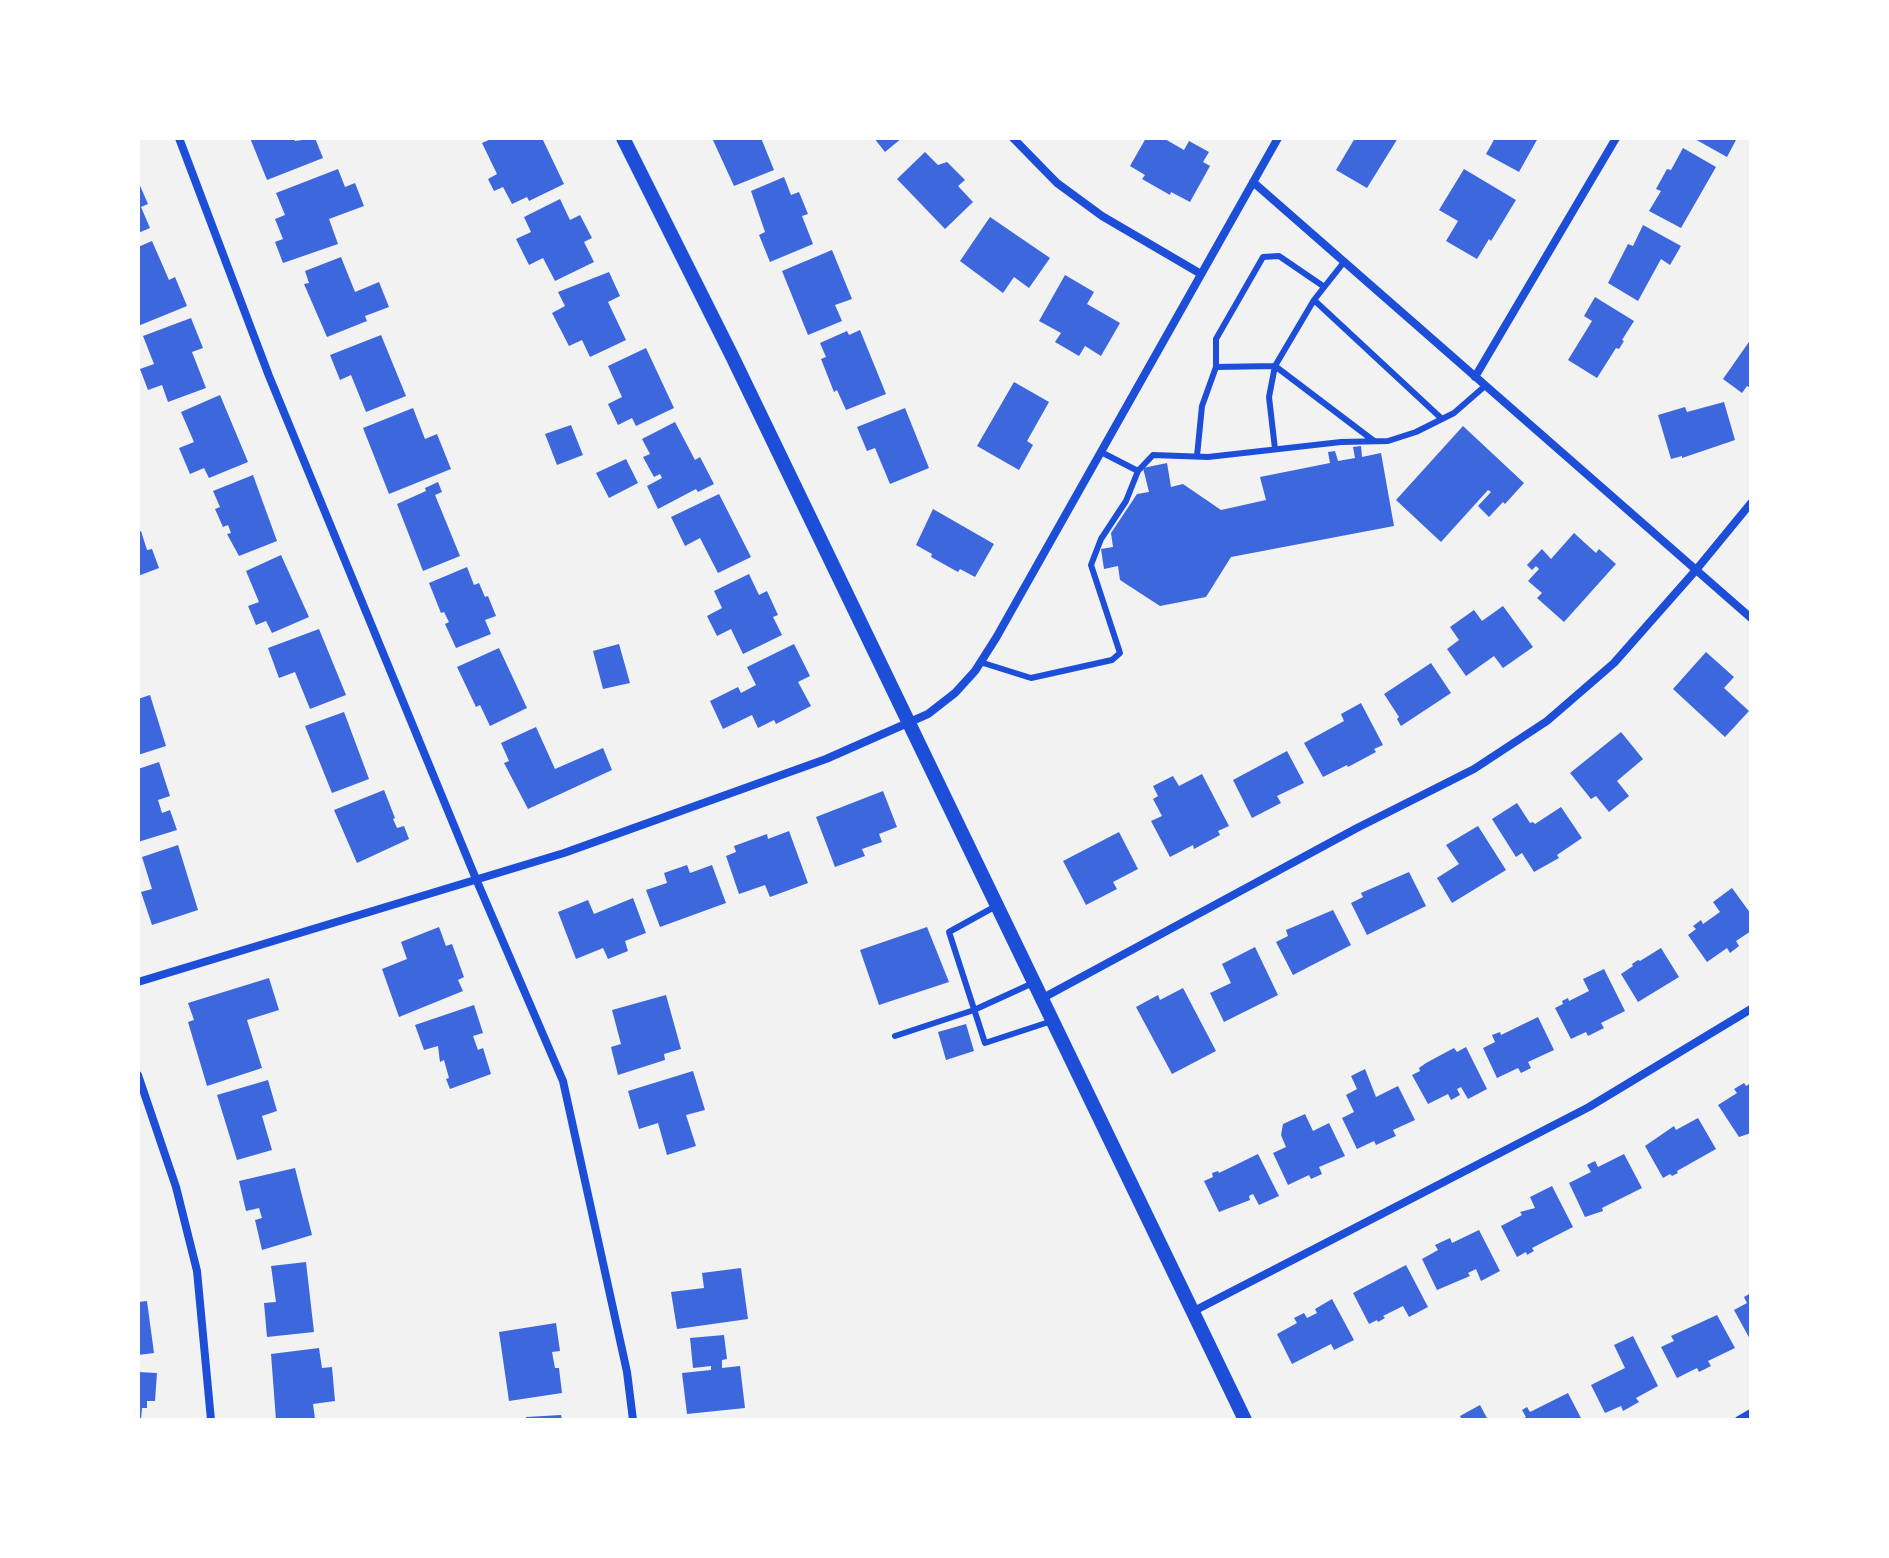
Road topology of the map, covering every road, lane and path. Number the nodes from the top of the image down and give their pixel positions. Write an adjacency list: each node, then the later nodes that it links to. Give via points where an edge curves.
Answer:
1 (179, 138): 26 (street, via 269,376)
2 (623, 138): 25 (street)
3 (1013, 138): 8 (street, via 1057,183 1102,216)
4 (1278, 138): 6 (street)
5 (1616, 138): 13 (street)
6 (1253, 182): 7 (street); 8 (street)
7 (1344, 262): 9 (lane); 13 (street)
8 (1201, 274): 18 (street)
9 (1323, 286): 10 (lane); 12 (lane, via 1279,256 1263,257 1216,339)
10 (1314, 300): 11 (lane); 15 (lane)
11 (1275, 366): 12 (lane); 16 (lane); 17 (lane, via 1269,397)
12 (1216, 367): 19 (lane, via 1202,406)
13 (1475, 377): 14 (street)
14 (1485, 386): 15 (lane); 22 (street)
15 (1442, 419): 16 (lane, via 1416,432)
16 (1374, 441): 17 (lane)
17 (1275, 449): 19 (lane)
18 (1101, 452): 20 (lane); 24 (street)
19 (1197, 456): 20 (lane, via 1153,455)
20 (1138, 471): 24 (lane, via 1091,565 1120,653 1112,660 1031,678)
21 (1751, 503): 22 (street)
22 (1696, 570): 23 (street); 30 (street, via 1614,663 1547,721 1499,753)
23 (1751, 618)
24 (980, 662): 25 (street, via 955,693)
25 (909, 724): 26 (street, via 579,848); 27 (street)
26 (476, 879): 28 (street); 39 (street, via 563,1081)
27 (997, 906): 29 (street); 32 (lane, via 949,932)
28 (138, 982)
29 (1033, 983): 30 (street); 32 (lane)
30 (1041, 999): 33 (street)
31 (1751, 1009): 36 (street, via 1589,1107)
32 (974, 1010): 33 (lane, via 985,1043); 34 (lane)
33 (1052, 1021): 36 (street)
34 (895, 1036)
35 (138, 1075): 38 (street, via 176,1187 197,1271)
36 (1191, 1313): 40 (street)
37 (1751, 1413): 41 (street)
38 (211, 1420)
39 (633, 1420)
40 (1245, 1420)
41 (1739, 1420)

